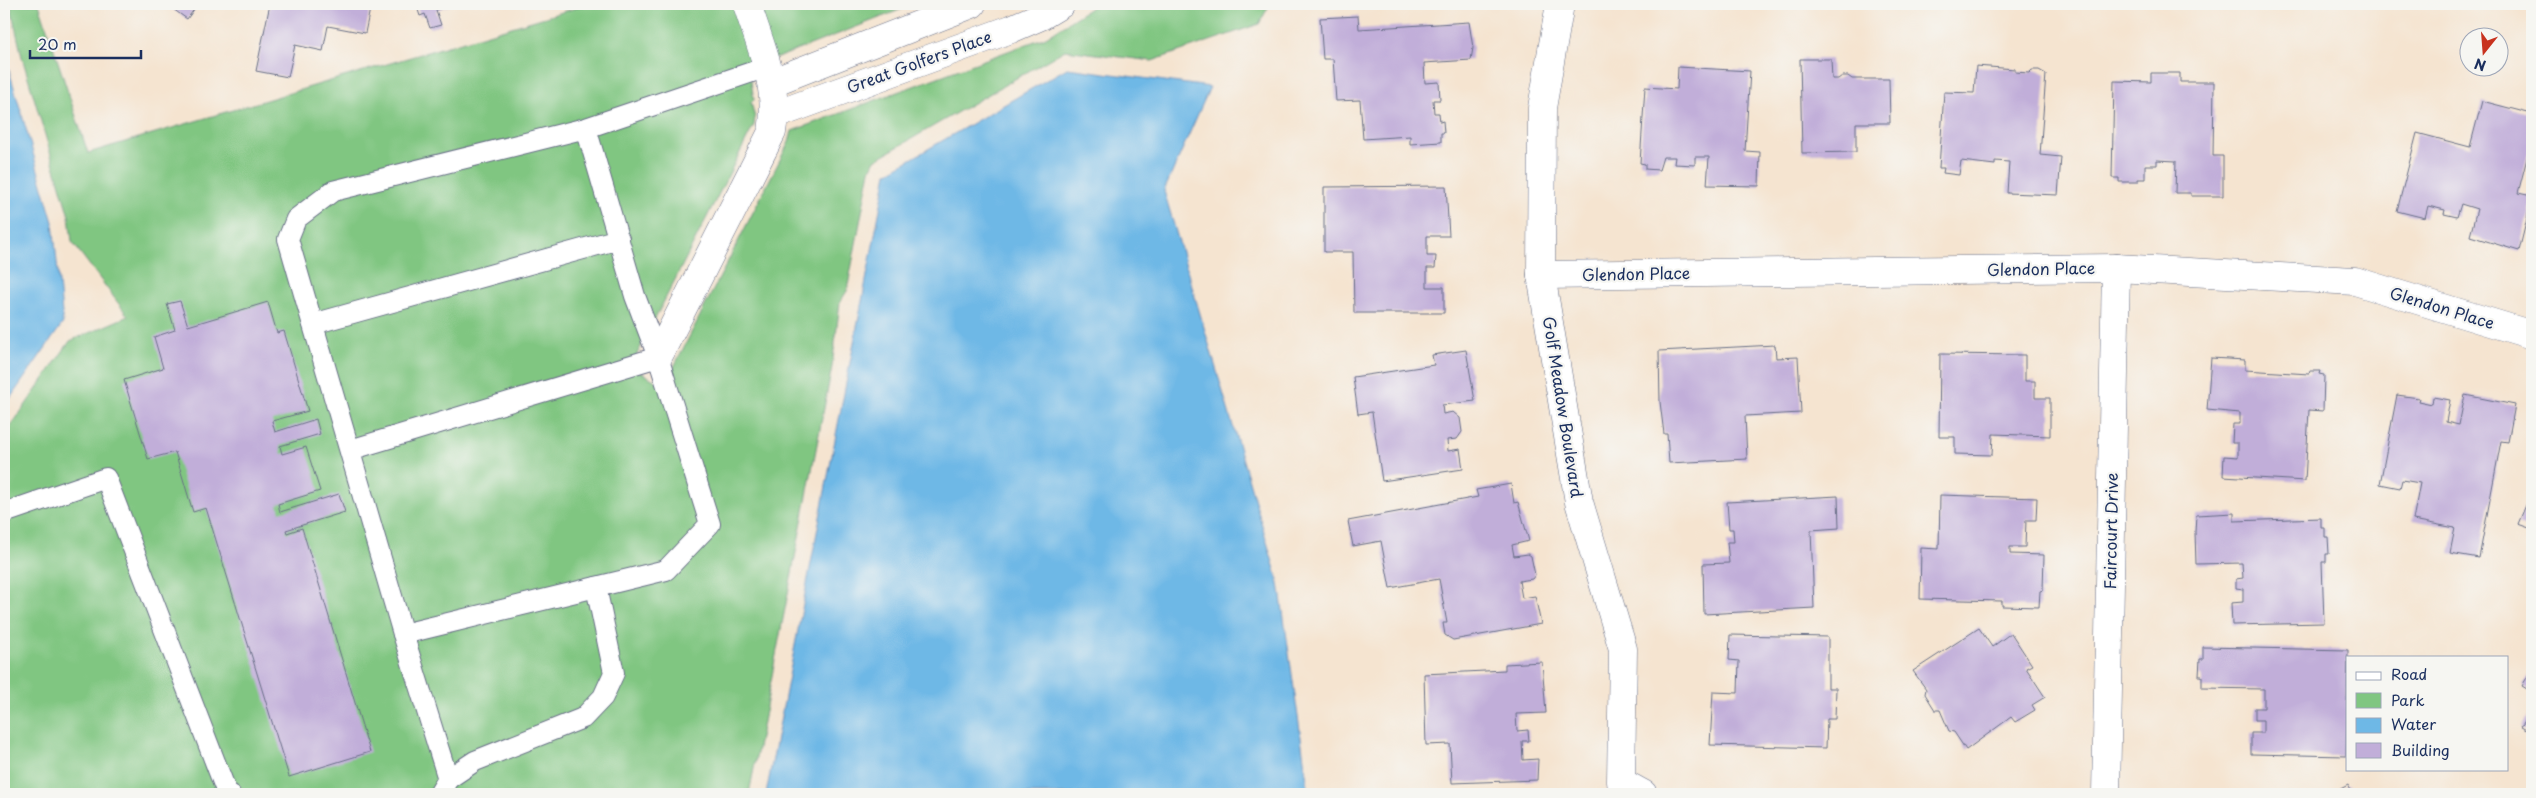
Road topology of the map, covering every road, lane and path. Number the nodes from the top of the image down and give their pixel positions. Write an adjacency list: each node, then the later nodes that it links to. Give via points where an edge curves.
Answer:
1 (747, 4): 5 (street)
2 (972, 4): 5 (street, Great Golfers Place)
3 (1061, 4): 6 (street, Great Golfers Place, via 1011,28)
4 (1560, 4): 10 (street, Golf Meadow Boulevard, via 1542,108)
5 (770, 74): 6 (street); 7 (lane)
6 (775, 115): 13 (street, via 772,132)
7 (586, 128): 8 (lane); 11 (lane, via 333,191 296,220 288,238)
8 (619, 238): 11 (lane); 13 (lane, via 635,296)
9 (2116, 268): 10 (street, Glendon Place); 12 (street, Glendon Place, via 2355,281); 21 (street, Faircourt Drive)
10 (1542, 275): 20 (street, Golf Meadow Boulevard, via 1578,502 1623,649 1622,782)
11 (313, 324): 14 (lane)
12 (2532, 335)
13 (658, 357): 14 (lane); 16 (lane, via 710,524 666,570)
14 (350, 450): 17 (lane)
15 (4, 513): 19 (lane, via 106,478)
16 (596, 587): 17 (lane); 18 (lane, via 614,673 603,697 584,718 475,762)
17 (404, 634): 18 (lane)
18 (444, 786)
19 (230, 794)
20 (1643, 794)
21 (2106, 794)

